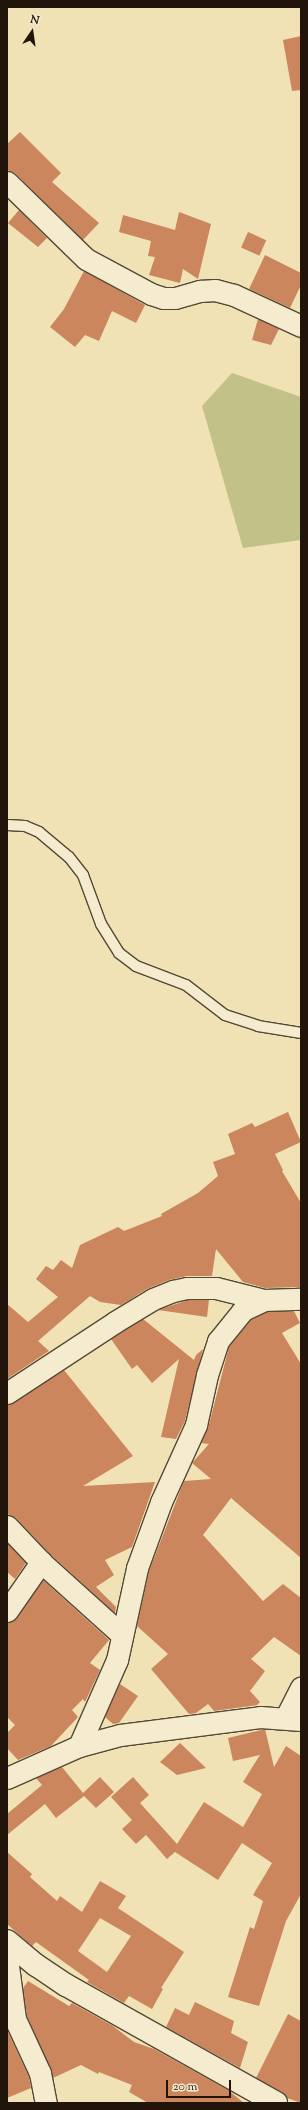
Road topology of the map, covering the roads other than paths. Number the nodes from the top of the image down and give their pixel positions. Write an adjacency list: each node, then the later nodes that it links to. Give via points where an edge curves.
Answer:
1 (7, 182): 2 (street, via 86,259 151,294 175,298 215,290 234,295)
2 (301, 326)
3 (7, 825): 4 (lane, via 26,826 39,832 69,857 83,874 100,924 119,953 136,966 186,985 225,1015 258,1026)
4 (301, 1033)
5 (264, 1300): 6 (street); 7 (street, via 216,1288 194,1287 173,1291 153,1299 115,1322); 11 (street, via 243,1310 218,1341 207,1375 196,1425 161,1502 137,1568)
6 (301, 1300)
7 (7, 1393)
8 (7, 1526): 9 (street)
9 (41, 1562): 10 (street); 11 (street)
10 (7, 1611)
11 (122, 1635): 14 (street, via 113,1671)
12 (301, 1688): 13 (street)
13 (293, 1718): 14 (street, via 260,1717 120,1735)
14 (78, 1746): 15 (street)
15 (7, 1778)
16 (7, 1941): 19 (street, via 66,1985)
17 (7, 1958): 18 (street, via 15,2019 40,2074)
18 (46, 2103)
19 (276, 2103)

